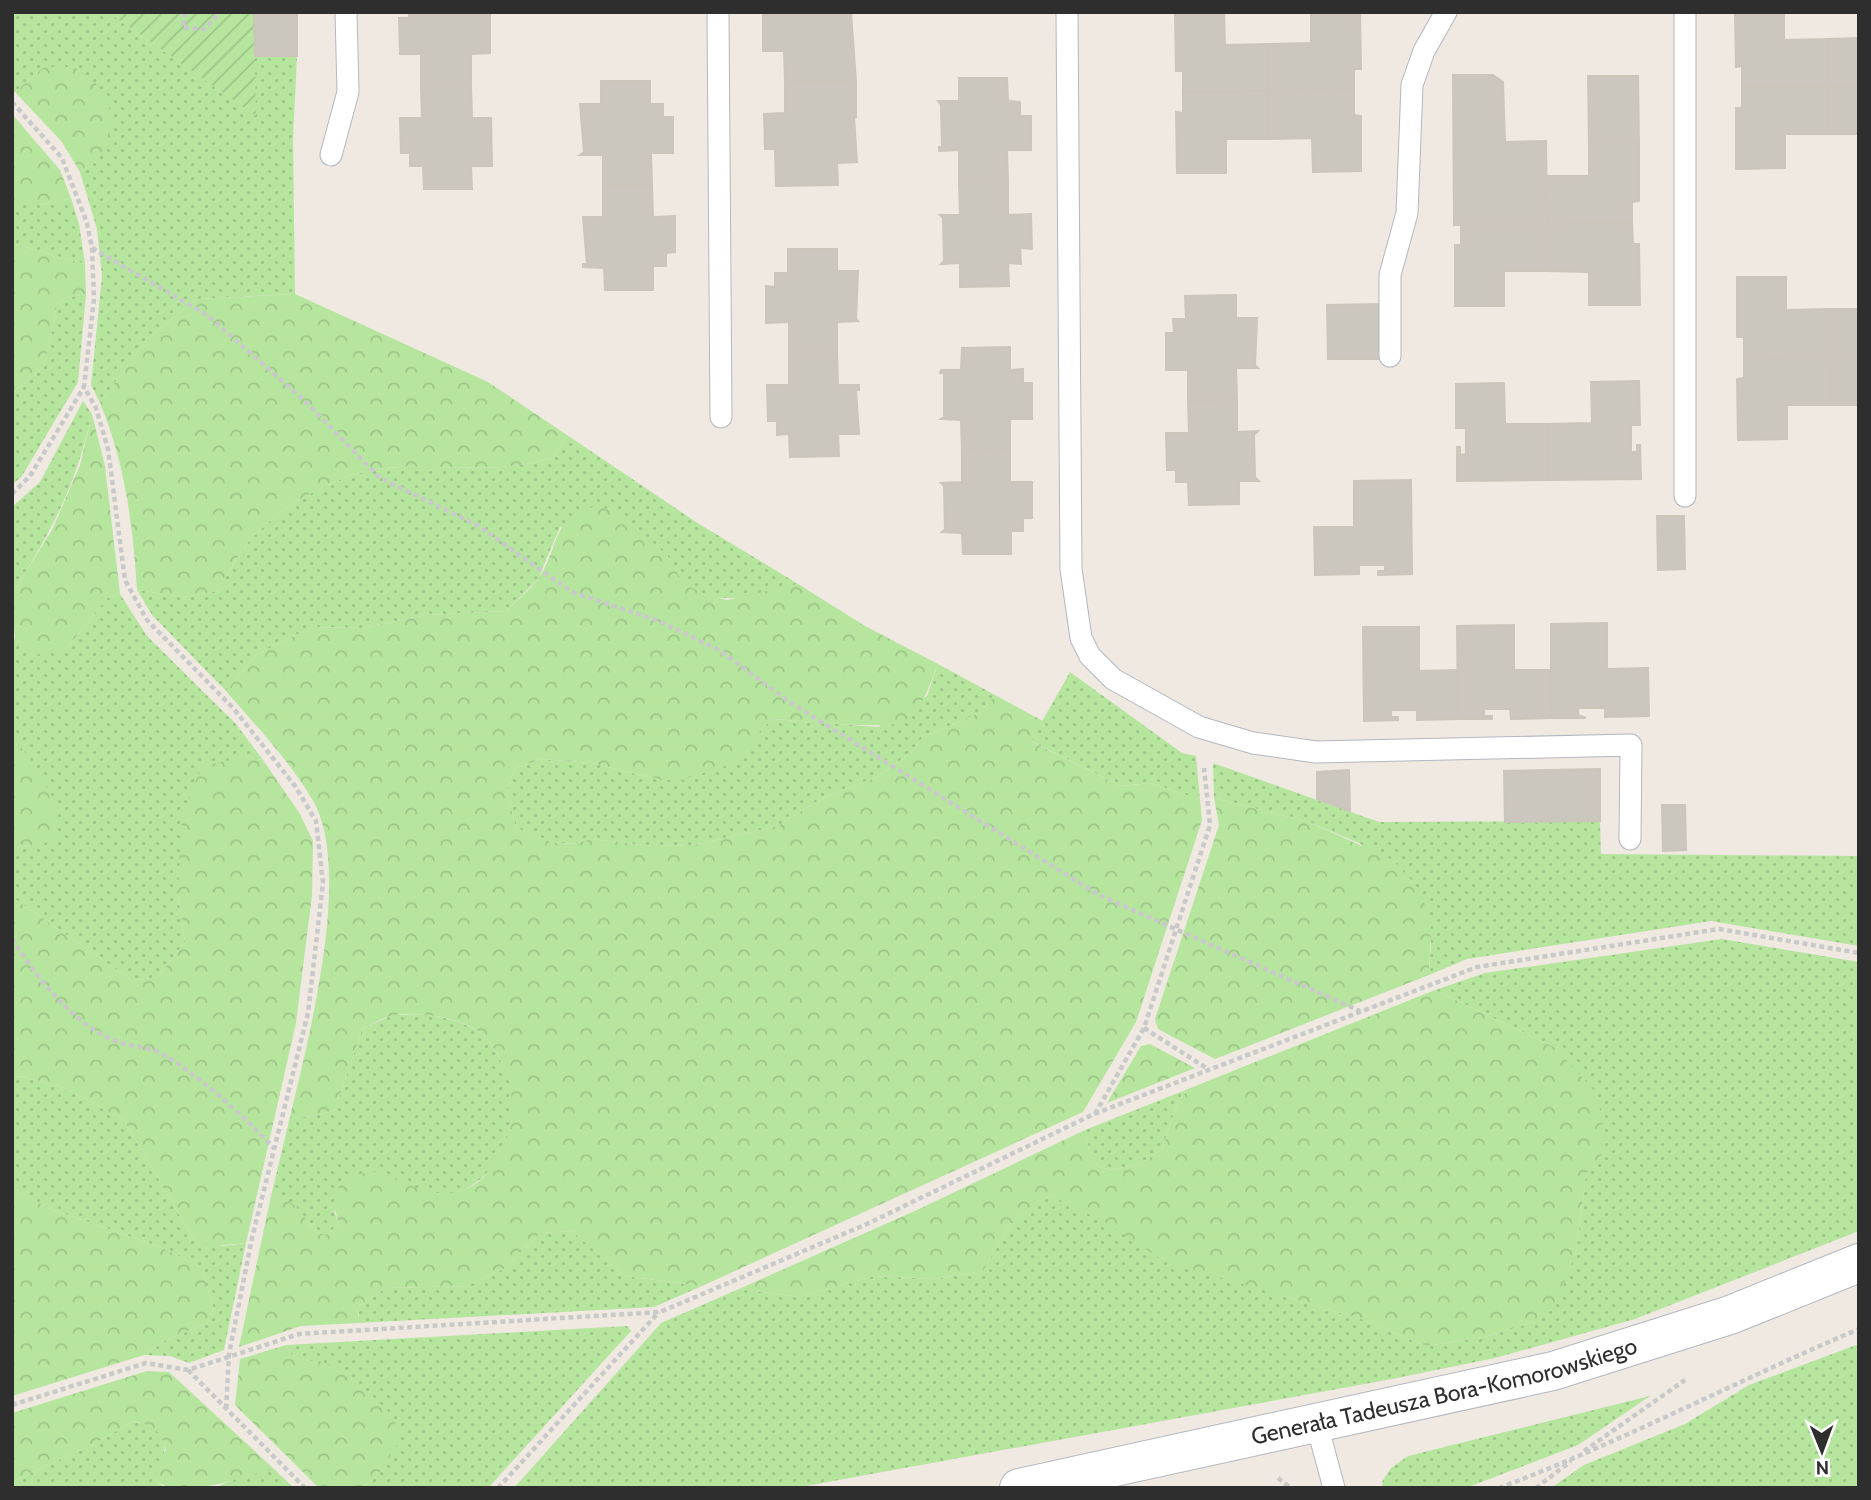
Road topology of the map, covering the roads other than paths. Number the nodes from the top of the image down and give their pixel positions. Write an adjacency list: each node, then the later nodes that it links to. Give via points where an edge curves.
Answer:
1 (346, 12): 6 (lane, via 348,92)
2 (718, 12): 8 (lane)
3 (1067, 12): 10 (lane, via 1071,569 1081,638 1090,656 1113,679 1199,727 1253,743 1317,751 1631,745)
4 (1446, 12): 7 (lane, via 1412,85 1407,213 1390,275)
5 (1685, 12): 9 (lane)
6 (331, 156)
7 (1390, 356)
8 (721, 417)
9 (1685, 496)
10 (1630, 839)
11 (1859, 1264): 12 (street, Generała Tadeusza Bora-Komorowskiego, via 1730,1315 1553,1371)
12 (1317, 1425): 13 (street, Generała Tadeusza Bora-Komorowskiego); 14 (lane)
13 (1019, 1488)
14 (1334, 1488)

